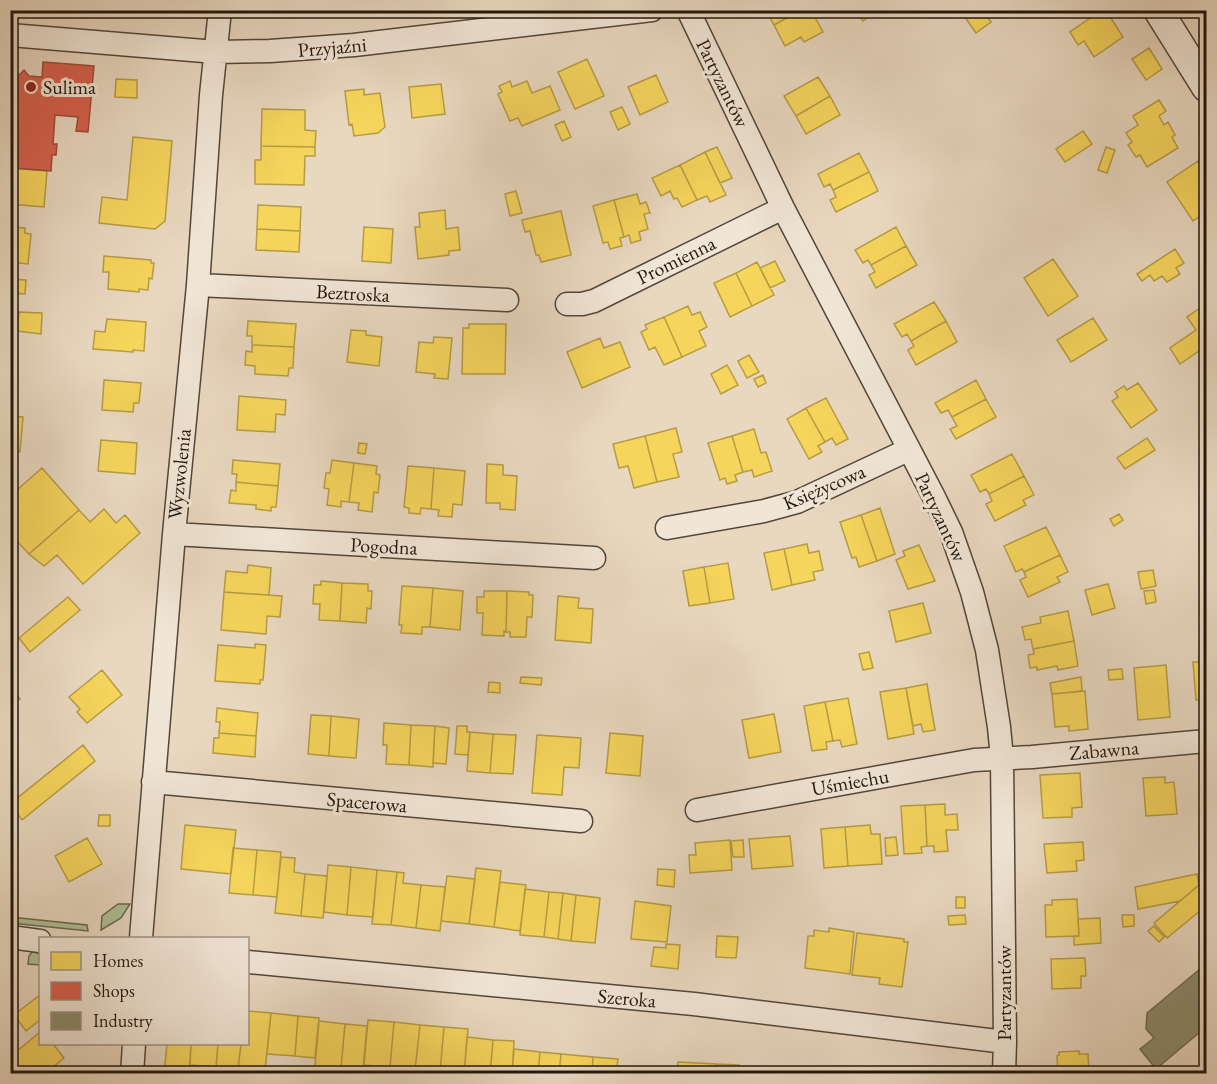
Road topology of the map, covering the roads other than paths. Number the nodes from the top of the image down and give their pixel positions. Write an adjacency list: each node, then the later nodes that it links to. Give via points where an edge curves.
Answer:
1 (220, 10): 6 (street, Wyzwolenia)
2 (652, 10): 6 (street, Przyjaźni, via 354,45)
3 (688, 10): 8 (street, Partyzantów)
4 (1158, 10): 7 (street)
5 (10, 36): 6 (street, Przyjaźni)
6 (216, 52): 9 (street, Wyzwolenia)
7 (1206, 87)
8 (783, 208): 11 (street, Promienna, via 594,301); 12 (street, Partyzantów)
9 (198, 285): 10 (street, Beztroska); 14 (street, Wyzwolenia)
10 (507, 300)
11 (567, 304)
12 (908, 450): 13 (street, Księżycowa, via 797,502); 17 (street, Partyzantów, via 951,532 972,592 987,650)
13 (667, 528)
14 (174, 534): 15 (street, Pogodna); 18 (street, Wyzwolenia)
15 (594, 558)
16 (1206, 741): 17 (street, Zabawna)
17 (1002, 758): 19 (street, Uśmiechu); 25 (street, Partyzantów)
18 (153, 782): 20 (street, Spacerowa); 22 (street, Wyzwolenia)
19 (698, 810)
20 (580, 821)
21 (10, 937): 23 (street)
22 (141, 937)
23 (39, 941)
24 (249, 962): 25 (street, Szeroka, via 694,1004)
25 (1005, 1042): 28 (street, Partyzantów)
26 (134, 1045): 27 (street)
27 (132, 1074)
28 (1004, 1074)

